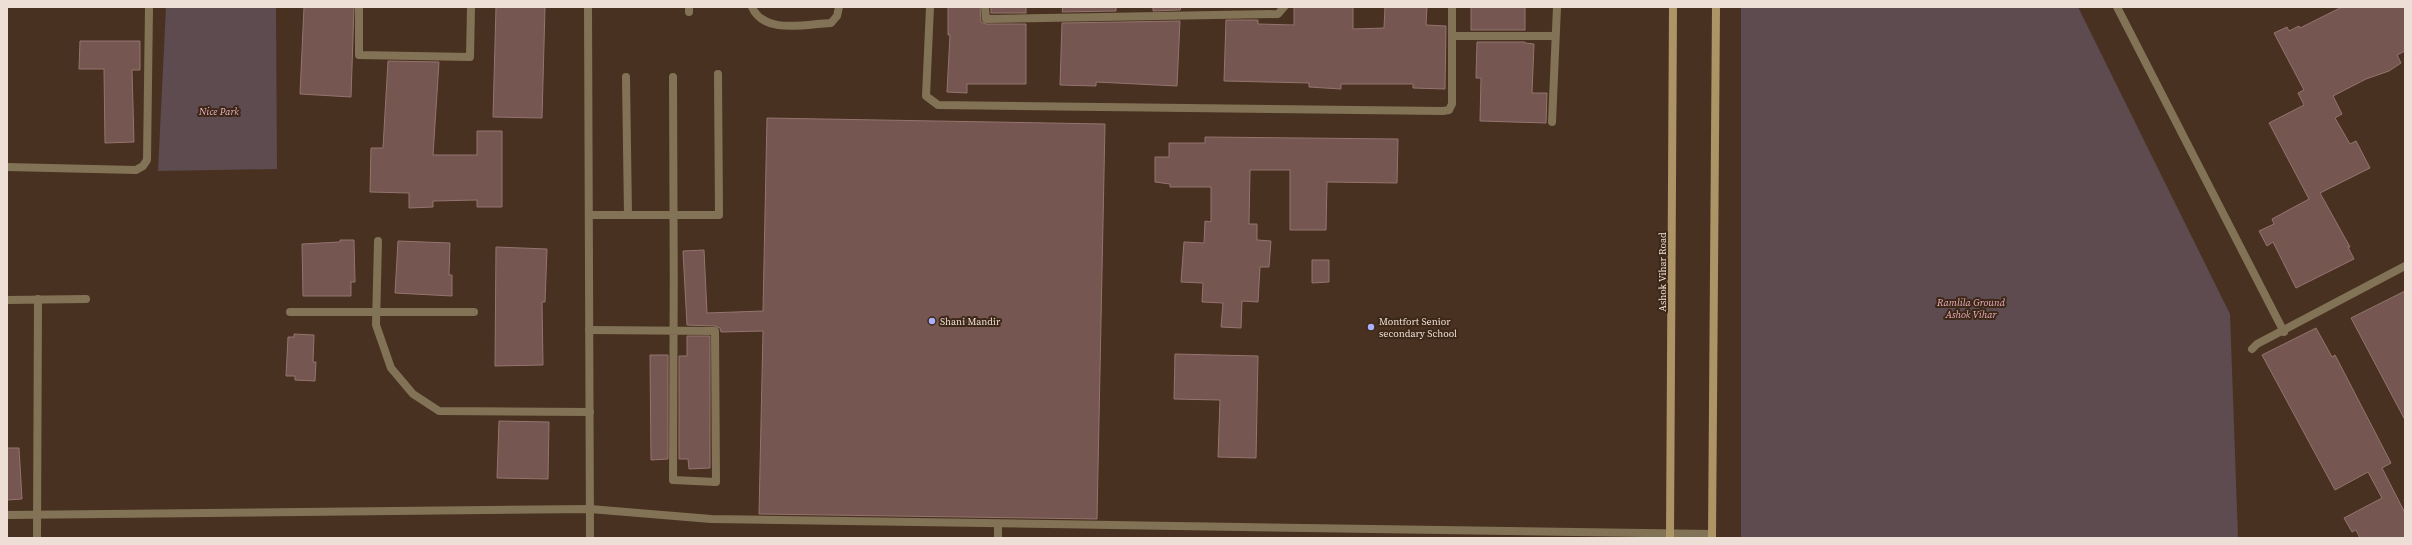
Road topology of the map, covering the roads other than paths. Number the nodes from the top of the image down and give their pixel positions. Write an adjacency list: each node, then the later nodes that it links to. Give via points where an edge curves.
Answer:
1 (149, 7): 21 (street, via 147,160 143,166 136,170)
2 (359, 7): 3 (street, via 359,55 470,57)
3 (471, 7)
4 (588, 7): 22 (street)
5 (752, 7): 6 (street, via 764,22 779,26 831,23 837,16)
6 (839, 7)
7 (930, 7): 15 (street, via 926,96 931,103 938,105 1443,111 1449,110 1452,104)
8 (985, 7): 9 (street, via 986,19 1278,14)
9 (1284, 7)
10 (1452, 7): 15 (street)
11 (1557, 7): 16 (street)
12 (1674, 7): 42 (main road, Ashok Vihar Road)
13 (1716, 7): 43 (main road)
14 (2118, 7): 35 (street)
15 (1452, 36): 16 (street)
16 (1555, 36): 20 (street)
17 (718, 74): 24 (street, via 720,215)
18 (626, 77): 23 (street)
19 (673, 77): 24 (street)
20 (1552, 122)
21 (7, 167)
22 (589, 215): 23 (street); 33 (street)
23 (628, 215): 24 (street)
24 (674, 216): 34 (street)
25 (378, 241): 31 (street)
26 (2405, 266): 35 (street)
27 (38, 299): 28 (street); 29 (street); 39 (street)
28 (86, 299)
29 (7, 300)
30 (290, 312): 31 (street)
31 (377, 312): 32 (street); 37 (street, via 376,325 391,368 413,394 439,411)
32 (474, 312)
33 (589, 330): 34 (street); 37 (street)
34 (674, 331): 34 (street, via 673,480 716,482 715,332)
35 (2284, 332): 36 (street, via 2257,344)
36 (2252, 349)
37 (590, 412): 38 (street)
38 (590, 509): 39 (street); 41 (street, via 711,519); 45 (street)
39 (36, 514): 40 (street); 44 (street)
40 (7, 515)
41 (998, 524): 42 (street); 46 (street)
42 (1670, 536): 43 (street)
43 (1712, 536)
44 (37, 538)
45 (590, 538)
46 (998, 538)

